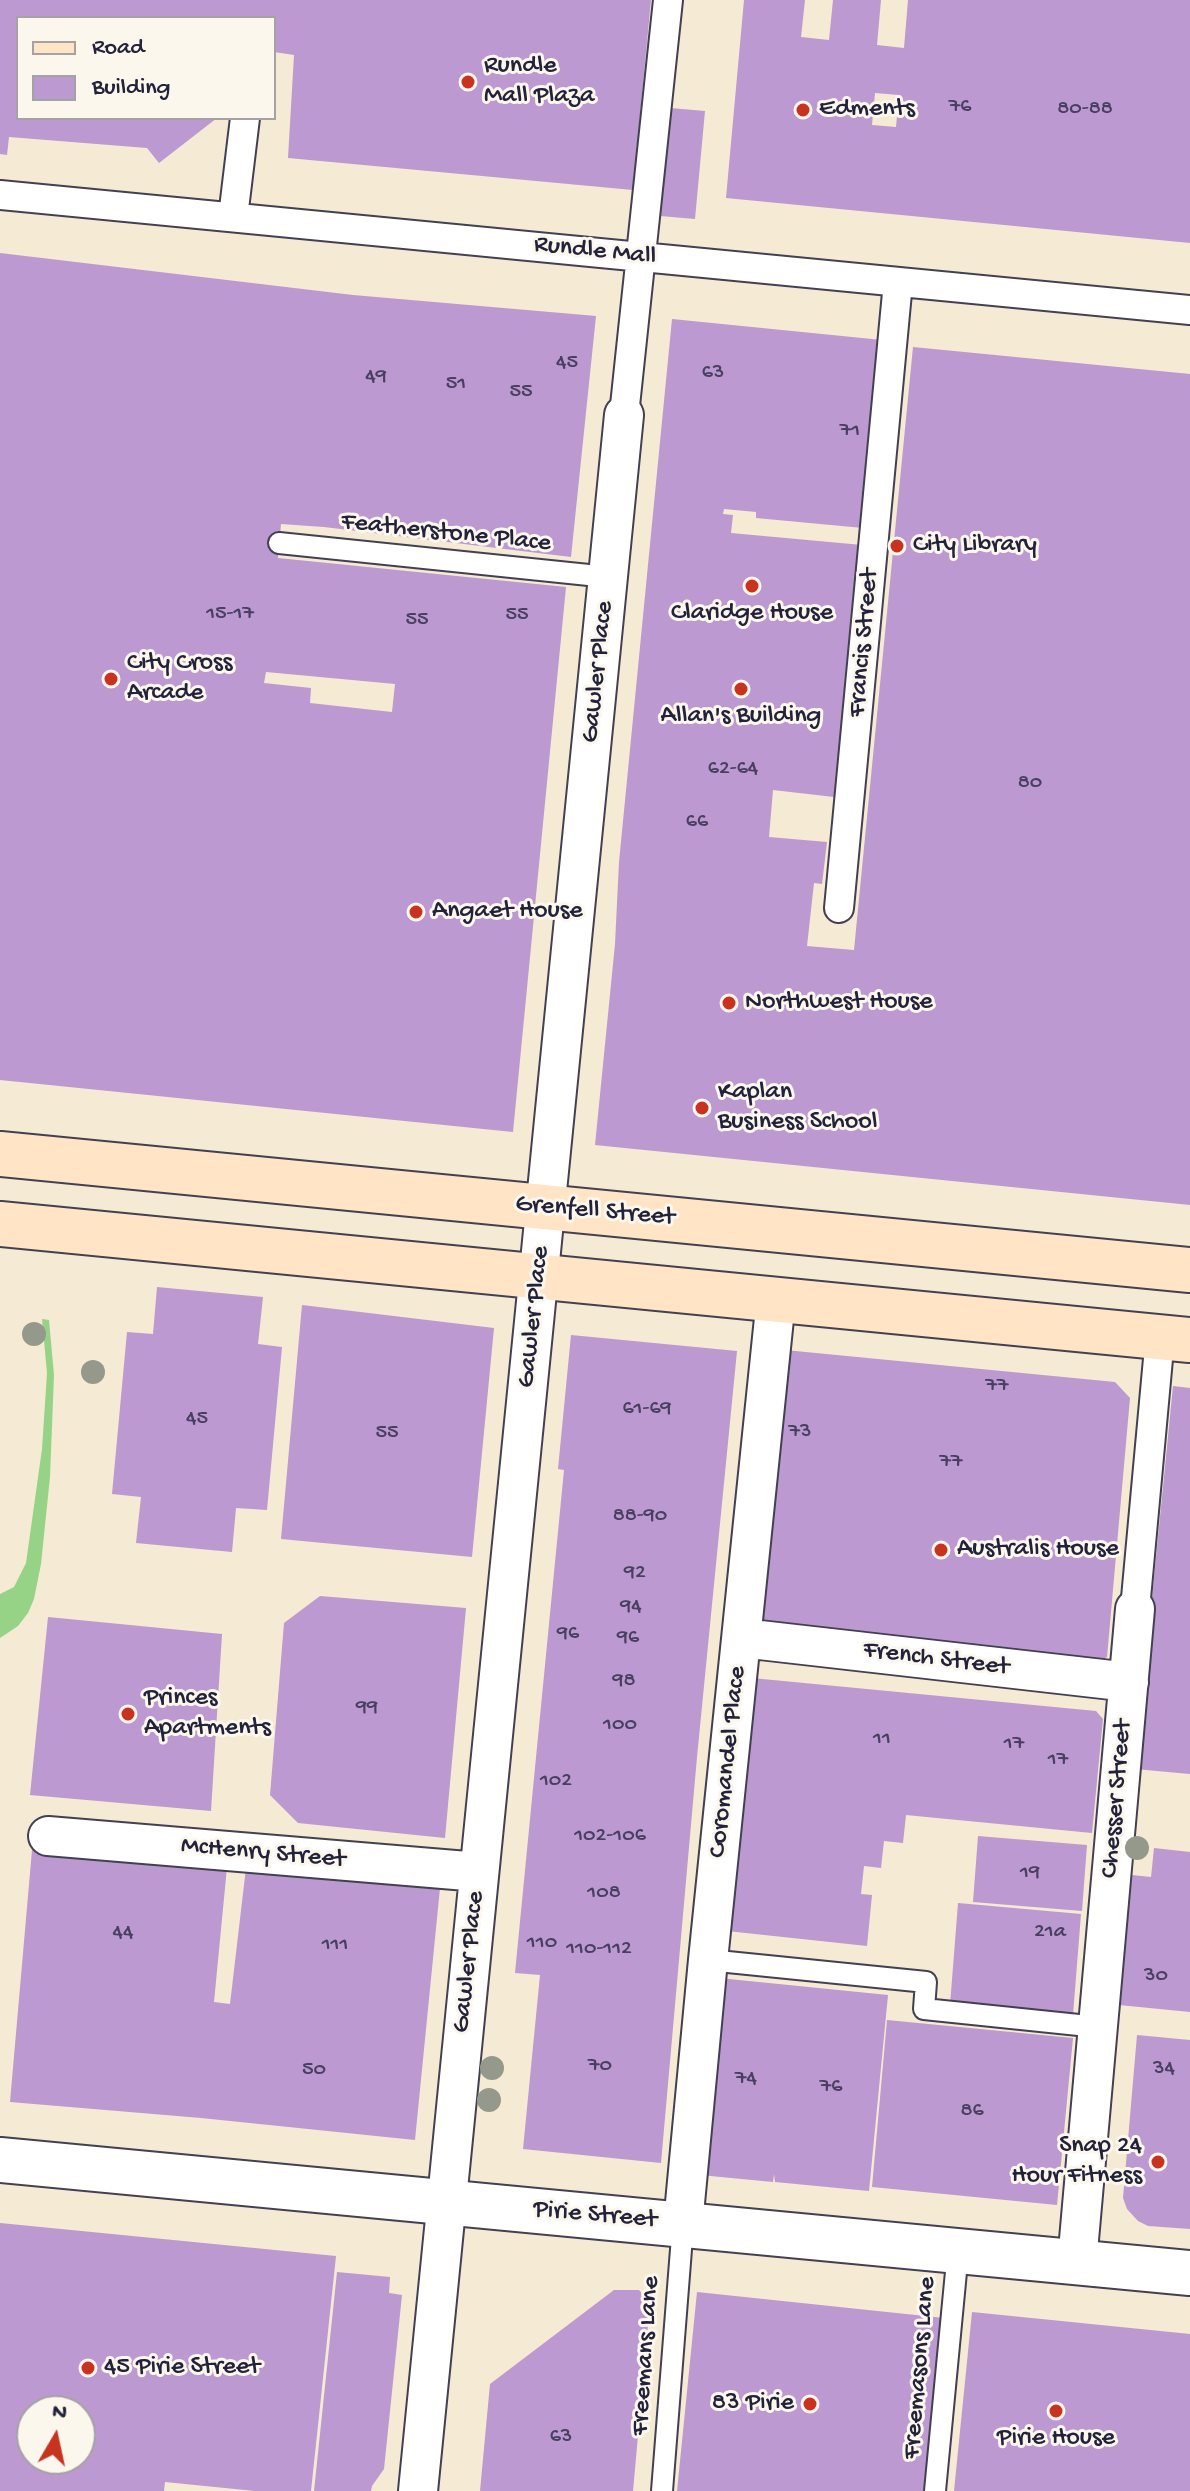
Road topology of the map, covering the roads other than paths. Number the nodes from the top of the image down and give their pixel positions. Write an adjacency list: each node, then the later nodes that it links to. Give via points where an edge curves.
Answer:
1 (668, 0): 5 (street, Gawler Place)
2 (245, 120): 4 (street)
3 (0, 195): 4 (street, Rundle Mall)
4 (233, 217): 5 (street, Rundle Mall)
5 (640, 256): 6 (street, Rundle Mall); 8 (street, Gawler Place)
6 (898, 282): 7 (street, Rundle Mall); 11 (street, Francis Street)
7 (1190, 310)
8 (624, 415): 10 (street, Gawler Place)
9 (279, 543): 10 (lane, Featherstone Place)
10 (608, 577): 13 (street, Gawler Place)
11 (839, 908)
12 (0, 1154): 13 (main road, Grenfell Street)
13 (546, 1207): 15 (main road, Grenfell Street); 16 (street, Gawler Place)
14 (0, 1224): 16 (main road)
15 (1190, 1270)
16 (539, 1276): 17 (main road); 23 (street, Gawler Place)
17 (776, 1299): 18 (main road); 20 (street, Coromandel Place)
18 (1175, 1338): 19 (street, Chesser Street)
19 (1135, 1609): 21 (street, Chesser Street)
20 (742, 1638): 21 (street, French Street); 24 (street, Coromandel Place)
21 (1129, 1682): 25 (street, Chesser Street)
22 (48, 1836): 23 (street, McHenry Street)
23 (479, 1872): 27 (street, Gawler Place)
24 (708, 1960): 25 (lane, via 926,1982 924,2009); 28 (street, Coromandel Place)
25 (1098, 2027): 30 (street, Chesser Street)
26 (0, 2160): 27 (street, Pirie Street)
27 (446, 2202): 28 (street, Pirie Street); 32 (street, Gawler Place)
28 (683, 2224): 29 (street, Pirie Street); 33 (lane, Freemans Lane)
29 (958, 2251): 30 (street, Pirie Street); 34 (lane, Freemasons Lane)
30 (1077, 2262): 31 (street, Pirie Street)
31 (1190, 2273)
32 (418, 2491)
33 (662, 2491)
34 (935, 2491)

